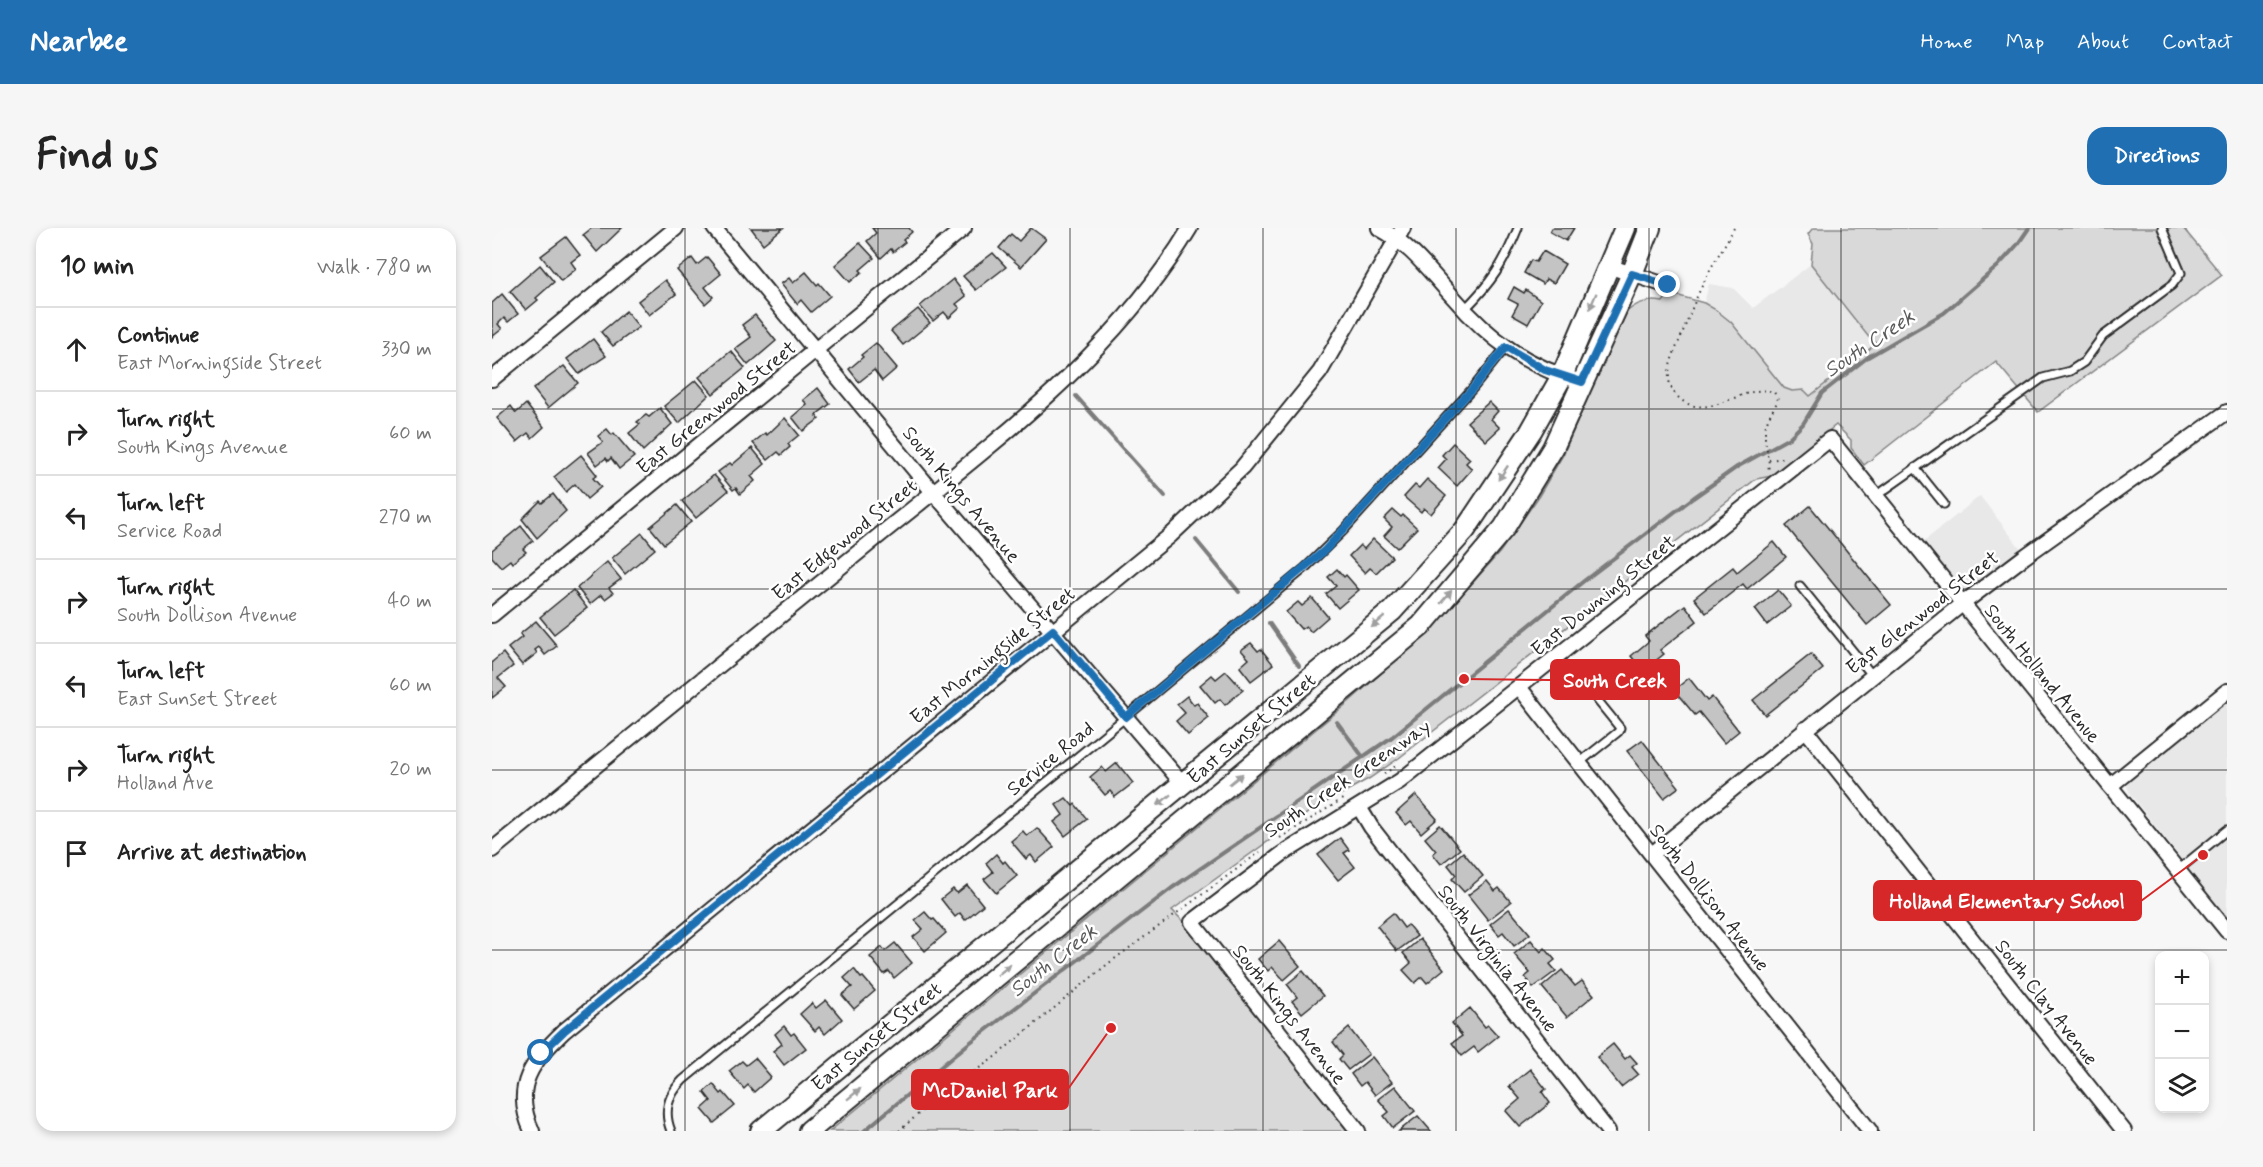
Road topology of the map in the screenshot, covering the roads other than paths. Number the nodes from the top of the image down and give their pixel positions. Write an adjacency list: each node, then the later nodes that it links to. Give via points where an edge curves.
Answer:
1 (676, 228): 18 (street)
2 (714, 228): 16 (street, South Kings Avenue)
3 (964, 228): 16 (street, East Greenwood Street)
4 (1190, 228): 23 (street, East Edgewood Street, via 1146,294 1085,361)
5 (1379, 228): 10 (street)
6 (1518, 228): 14 (lane, via 1503,264)
7 (1625, 228): 11 (main road, East Sunset Street)
8 (1650, 228): 12 (main road, East Sunset Street)
9 (2163, 228): 22 (lane, via 2181,273 2172,285 2103,336 2084,362 2070,371 2043,378)
10 (1401, 233): 14 (street); 29 (street, East Morningside Street, via 1320,372 1242,468 1171,535)
11 (1608, 266): 12 (street); 17 (main road, East Sunset Street, one-way to 17)
12 (1632, 274): 13 (street); 19 (main road, East Sunset Street)
13 (1668, 285)
14 (1464, 310): 15 (street)
15 (1506, 347): 17 (street); 34 (lane, Service Road, via 1325,550)
16 (816, 351): 23 (street, South Kings Avenue); 28 (street, East Greenwood Street)
17 (1562, 376): 19 (street); 37 (main road, East Sunset Street, one-way to 37, via 1531,431 1465,530 1392,611)
18 (492, 379)
19 (1582, 382): 49 (main road, East Sunset Street, one-way to 19, via 1421,626 1504,528 1554,448)
20 (2227, 412): 27 (street, East Glenwood Street)
21 (1830, 439): 24 (street, South Holland Avenue); 32 (street, East Downing Street)
22 (1915, 468): 24 (lane); 25 (lane)
23 (933, 492): 29 (street, South Kings Avenue); 41 (street, East Edgewood Street)
24 (1876, 496): 27 (street, South Holland Avenue)
25 (1944, 504)
26 (1800, 586): 31 (lane)
27 (1962, 604): 31 (street, East Glenwood Street); 38 (street, South Holland Avenue)
28 (492, 615)
29 (1053, 630): 34 (street, South Kings Avenue); 46 (street, East Morningside Street, via 541,1053 531,1066 525,1085 526,1112)
30 (1573, 670): 36 (lane, via 1620,728)
31 (1872, 675): 35 (street, East Glenwood Street)
32 (1519, 687): 36 (street, South Dollison Avenue); 39 (street, East Downing Street, via 1400,782)
33 (2223, 696): 38 (street)
34 (1126, 717): 37 (street, South Kings Avenue); 47 (lane, Service Road, via 683,1080 668,1101 666,1113)
35 (1805, 729): 42 (street, East Glenwood Street); 53 (street, South Clay Avenue)
36 (1579, 764): 42 (street, South Dollison Avenue)
37 (1183, 784): 48 (main road, East Sunset Street, one-way to 48)
38 (2110, 786): 43 (street, South Holland Avenue)
39 (1359, 807): 44 (street, East Downing Street, via 1310,834); 51 (street, South Virginia Avenue)
40 (2227, 830): 43 (lane)
41 (492, 850)
42 (1652, 854): 52 (street, South Dollison Avenue)
43 (2178, 870): 45 (street, South Holland Avenue)
44 (1192, 922): 50 (street, South Kings Avenue)
45 (2227, 931)
46 (532, 1131)
47 (671, 1131)
48 (761, 1131)
49 (809, 1131)
50 (1358, 1131)
51 (1608, 1131)
52 (1870, 1131)
53 (2124, 1131)

